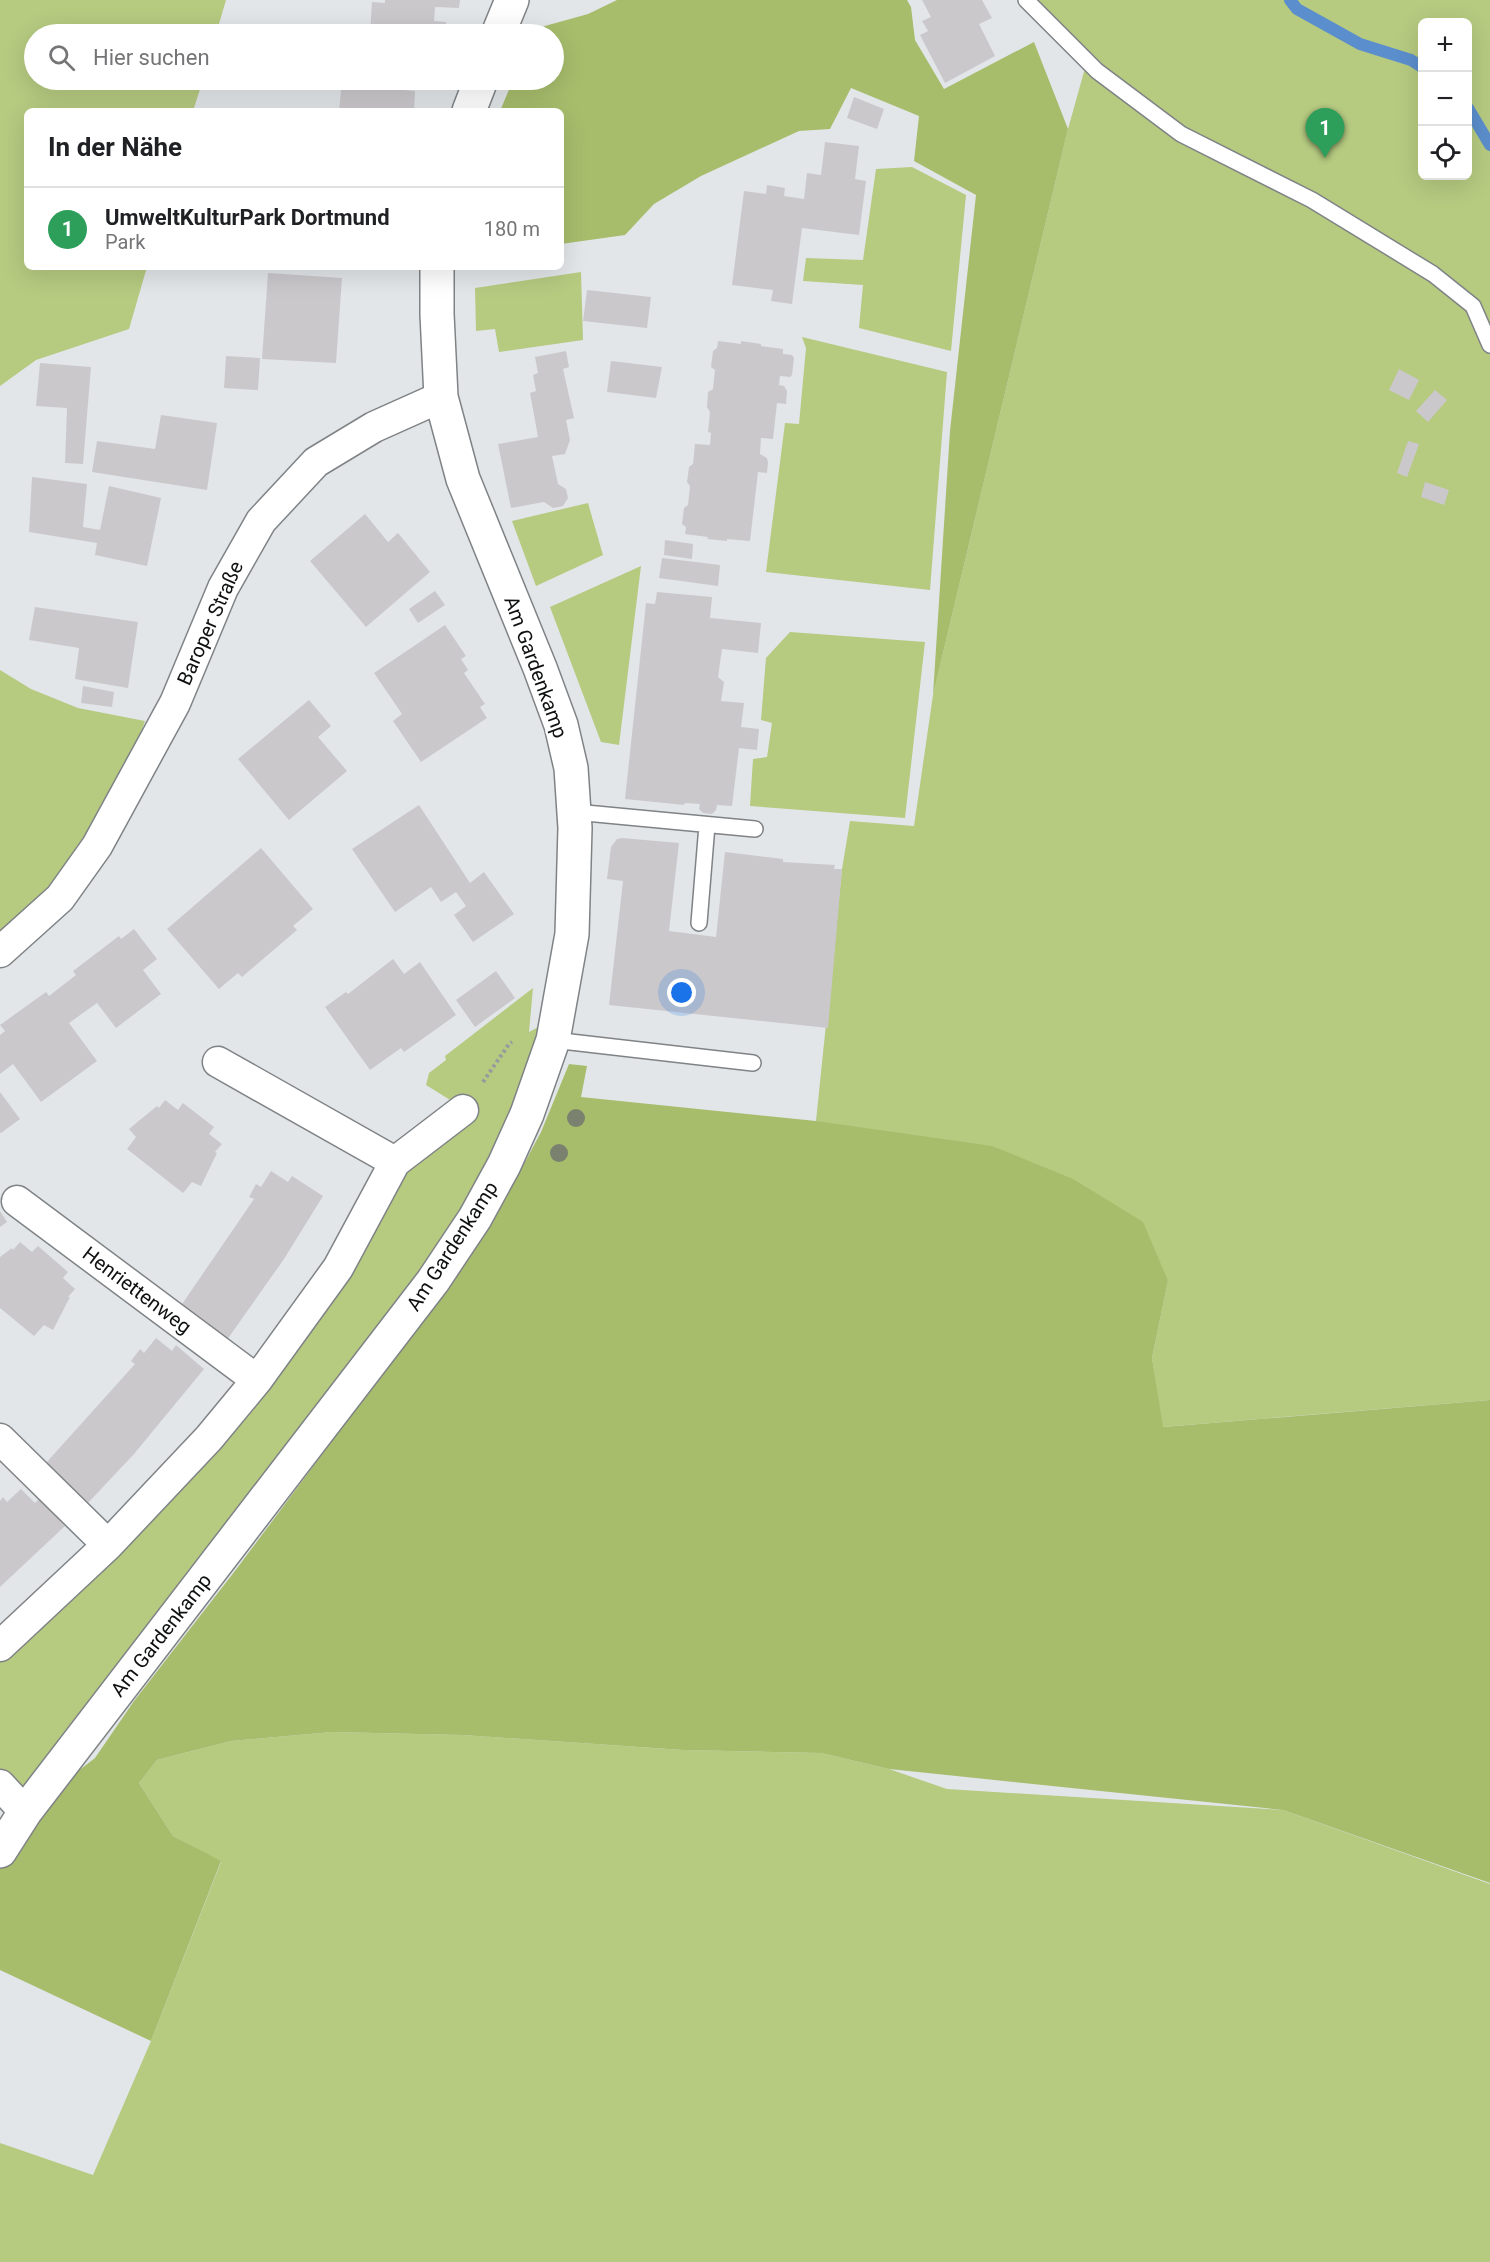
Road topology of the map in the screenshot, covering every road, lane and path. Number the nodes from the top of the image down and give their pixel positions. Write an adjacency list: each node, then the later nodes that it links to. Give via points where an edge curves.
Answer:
1 (512, 0): 2 (street); 4 (street)
2 (524, 0)
3 (1026, 0): 8 (lane, via 1097,71 1181,134 1312,200 1433,274 1473,306)
4 (502, 24)
5 (477, 90): 6 (street)
6 (470, 108)
7 (437, 270): 9 (street)
8 (1490, 345)
9 (441, 397): 10 (street, Am Gardenkamp, via 463,479 561,725 571,768); 14 (street, Baroper Straße, via 374,427 316,462 261,521 223,588 175,703 97,846 60,898)
10 (575, 812): 11 (lane); 15 (street, Am Gardenkamp, via 572,934)
11 (707, 825): 12 (lane); 13 (lane)
12 (754, 829)
13 (699, 923)
14 (0, 952)
15 (553, 1040): 17 (lane); 26 (street, Am Gardenkamp, via 504,1165 433,1281)
16 (218, 1062): 19 (street)
17 (753, 1063)
18 (463, 1110): 19 (street)
19 (394, 1162): 21 (street, via 338,1268)
20 (17, 1201): 21 (street, Henriettenweg)
21 (257, 1380): 23 (street, via 209,1438)
22 (0, 1439): 23 (street)
23 (108, 1545): 24 (street)
24 (0, 1646)
25 (0, 1785): 26 (street)
26 (25, 1812): 27 (street, Am Gardenkamp)
27 (0, 1851)

